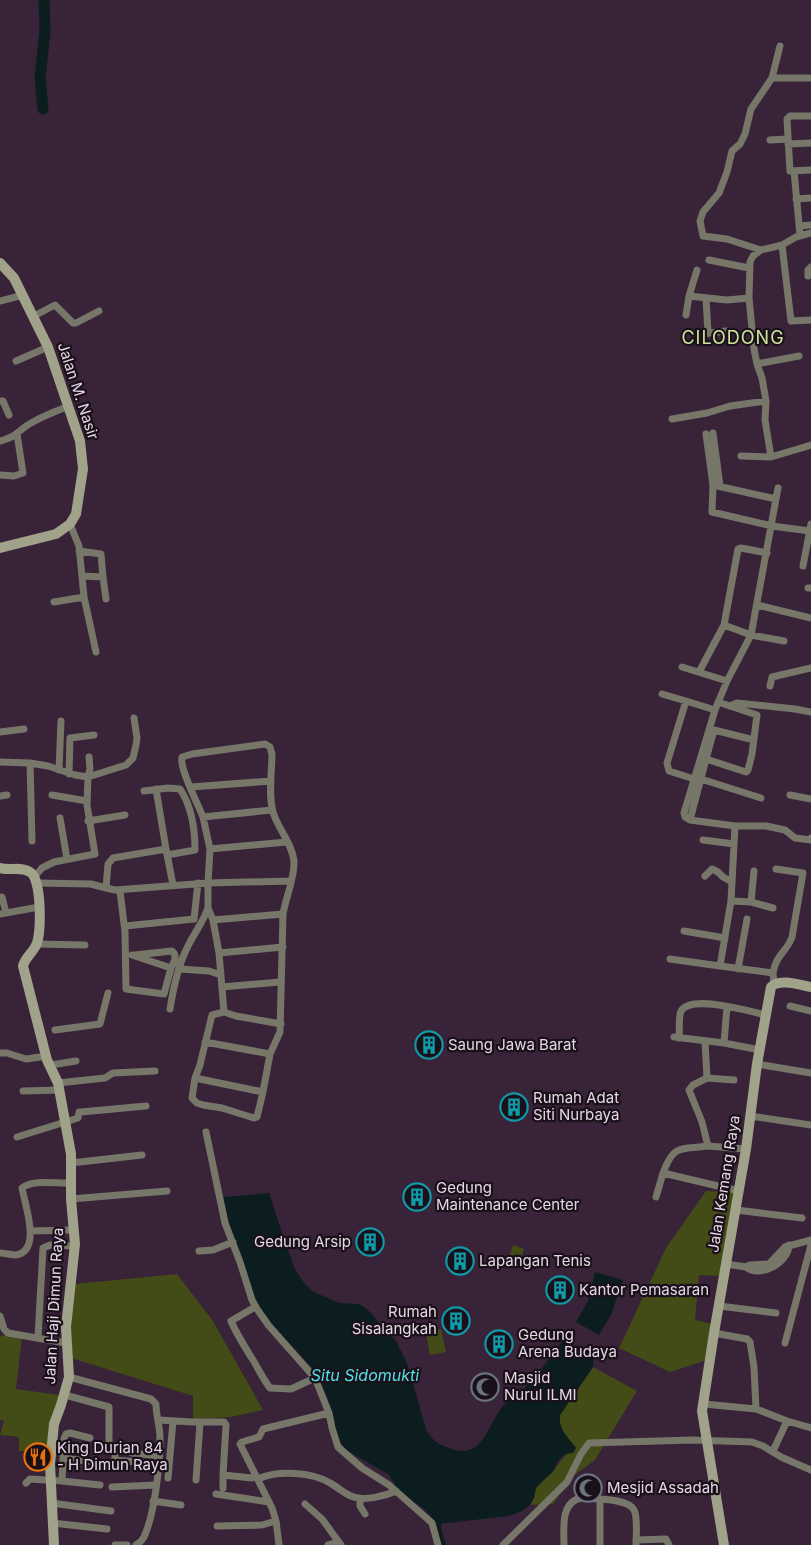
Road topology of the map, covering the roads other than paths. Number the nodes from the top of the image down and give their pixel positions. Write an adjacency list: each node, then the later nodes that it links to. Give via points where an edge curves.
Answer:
1 (780, 46): 2 (street)
2 (772, 78): 3 (street); 17 (street, via 751,109 745,134 732,151 719,193 700,221 703,236 727,239)
3 (811, 78)
4 (811, 116): 6 (street, via 788,117)
5 (770, 140): 6 (street)
6 (788, 142): 7 (street); 9 (street, via 789,169)
7 (811, 143)
8 (811, 170): 9 (street)
9 (794, 171): 11 (street)
10 (811, 198): 11 (street)
11 (796, 199): 13 (street)
12 (811, 225): 13 (street)
13 (799, 226): 15 (street)
14 (811, 233): 15 (street)
15 (800, 235): 16 (street)
16 (782, 245): 17 (street); 32 (street, via 792,321)
17 (761, 250): 21 (street, via 753,256)
18 (709, 260): 21 (street)
19 (0, 263): 24 (street, Jalan M. Nasir, via 14,278)
20 (811, 267): 23 (street)
21 (749, 268): 27 (street)
22 (697, 270): 25 (street)
23 (808, 276)
24 (23, 295): 28 (street); 31 (street, Jalan M. Nasir)
25 (689, 296): 26 (street); 30 (street)
26 (706, 298): 27 (street); 33 (street, via 705,334)
27 (749, 298): 37 (street)
28 (0, 301)
29 (99, 311): 31 (street, via 76,324 55,305)
30 (686, 314)
31 (34, 316): 34 (street, Jalan M. Nasir)
32 (810, 319)
33 (726, 331)
34 (48, 347): 36 (street); 40 (street, Jalan M. Nasir)
35 (798, 356): 37 (street)
36 (16, 361)
37 (757, 364): 39 (street)
38 (0, 401): 41 (street, via 3,401)
39 (766, 401): 42 (street); 48 (street, via 765,420)
40 (68, 406): 43 (street); 53 (street, Jalan M. Nasir, via 81,448 83,469 76,514)
41 (9, 415)
42 (672, 419)
43 (17, 434): 45 (street); 49 (street, via 23,473)
44 (709, 434): 50 (street)
45 (0, 441)
46 (811, 444): 48 (street)
47 (741, 456): 48 (street)
48 (771, 457)
49 (0, 475)
50 (716, 486): 52 (street); 54 (street, via 712,512)
51 (778, 488): 52 (street)
52 (776, 499): 54 (street)
53 (70, 524): 56 (street, via 56,534); 57 (street)
54 (772, 526): 55 (street); 58 (street)
55 (810, 527): 59 (street)
56 (0, 548)
57 (79, 551): 60 (street); 61 (street, via 101,554)
58 (766, 553): 65 (street); 67 (street, via 738,549)
59 (803, 566)
60 (82, 576): 61 (street); 62 (street)
61 (103, 577): 63 (street)
62 (84, 597): 64 (street); 70 (street)
63 (106, 599)
64 (54, 602)
65 (757, 605): 66 (street); 68 (street)
66 (811, 618)
67 (724, 625): 68 (street); 73 (street)
68 (751, 635): 69 (street); 74 (street)
69 (784, 641)
70 (96, 652)
71 (682, 667): 73 (street)
72 (811, 668): 75 (street, via 772,677)
73 (699, 672): 74 (street)
74 (727, 682): 78 (street)
75 (770, 686)
76 (662, 694): 77 (street)
77 (686, 701): 78 (street); 94 (street, via 667,768)
78 (717, 706): 79 (street); 94 (street)
79 (730, 706): 80 (street, via 737,703); 86 (street, via 757,715)
80 (811, 712)
81 (134, 718): 93 (street, via 137,738 130,762)
82 (61, 721): 91 (street)
83 (24, 729): 84 (street)
84 (0, 732)
85 (94, 735): 92 (street, via 70,738)
86 (754, 740): 88 (street, via 714,730); 88 (street, via 746,772)
87 (89, 757): 93 (street)
88 (706, 759): 94 (street)
89 (0, 762): 90 (street)
90 (30, 763): 91 (street); 112 (street)
91 (59, 770): 92 (street)
92 (69, 774): 93 (street)
93 (88, 777): 103 (street)
94 (698, 779): 101 (street); 109 (street, via 690,820)
95 (271, 781): 96 (street); 96 (street, via 272,754 265,744 184,755 181,760 184,774); 104 (street)
96 (191, 787): 106 (street)
97 (156, 789): 98 (street); 116 (street); 116 (street, via 180,790 188,804 195,831 194,850)
98 (144, 791)
99 (52, 795): 103 (street)
100 (790, 795): 102 (street)
101 (761, 798)
102 (811, 799)
103 (87, 801): 108 (street)
104 (272, 810): 106 (street); 113 (street)
105 (125, 815): 108 (street)
106 (203, 817): 115 (street)
107 (60, 818): 117 (street)
108 (88, 821): 117 (street, via 95,854)
109 (735, 826): 110 (street, via 766,826 785,830 795,838); 114 (street)
110 (811, 838)
111 (703, 840): 114 (street)
112 (32, 841)
113 (288, 842): 115 (street); 123 (street, via 294,860)
114 (734, 844): 124 (street)
115 (210, 849): 126 (street)
116 (167, 852): 127 (street); 128 (street, via 113,858 108,864)
117 (67, 859): 122 (street, via 47,864)
118 (0, 868): 122 (street, via 25,870)
119 (776, 869): 153 (street, via 803,873 790,943 778,955)
120 (754, 871): 132 (street)
121 (705, 876): 124 (street, via 712,869)
122 (36, 880): 128 (street); 133 (street, Jalan Haji Dimun Raya)
123 (291, 881): 126 (street); 137 (street)
124 (732, 882): 131 (street)
125 (198, 883): 126 (street); 127 (street); 140 (street, via 194,919)
126 (208, 883): 134 (street)
127 (173, 885): 129 (street)
128 (106, 888): 129 (street)
129 (120, 891): 140 (street)
130 (2, 897): 136 (street)
131 (731, 901): 132 (street); 142 (street)
132 (751, 902): 135 (street)
133 (39, 907): 136 (street); 143 (street, Jalan Haji Dimun Raya)
134 (208, 908): 139 (street); 151 (street)
135 (773, 908)
136 (3, 913)
137 (283, 914): 139 (street); 145 (street)
138 (747, 918): 152 (street)
139 (213, 920): 146 (street)
140 (125, 926): 147 (street)
141 (684, 931): 142 (street)
142 (725, 938): 149 (street)
143 (36, 944): 144 (street); 174 (street, Jalan Haji Dimun Raya, via 23,966)
144 (85, 945)
145 (283, 947): 146 (street); 155 (street)
146 (219, 953): 154 (street)
147 (129, 956): 150 (street); 150 (street, via 172,951 176,957); 150 (street, via 126,989 164,994)
148 (670, 959): 149 (street)
149 (720, 966): 152 (street)
150 (171, 968)
151 (180, 969): 154 (street); 162 (street)
152 (738, 969): 153 (street)
153 (773, 973): 156 (street)
154 (221, 974): 157 (street)
155 (280, 982): 157 (street); 166 (street)
156 (774, 984): 158 (street); 165 (street, Jalan Kemang Raya)
157 (222, 987): 164 (street)
158 (811, 987)
159 (108, 993): 167 (street, via 100,1024)
160 (790, 1006): 163 (street)
161 (727, 1007): 165 (street); 168 (street, via 699,1002 687,1005 680,1014 677,1038); 170 (street)
162 (170, 1009)
163 (811, 1011)
164 (224, 1012): 166 (street); 169 (street, via 212,1014)
165 (766, 1015): 171 (street, Jalan Kemang Raya)
166 (280, 1024): 173 (street, via 280,1032)
167 (55, 1030)
168 (705, 1041): 170 (street); 180 (street)
169 (205, 1042): 173 (street); 179 (street)
170 (724, 1043): 171 (street)
171 (760, 1050): 176 (street, Jalan Kemang Raya)
172 (0, 1053): 174 (street)
173 (270, 1054): 184 (street)
174 (49, 1061): 175 (street); 182 (street, Jalan Haji Dimun Raya)
175 (76, 1061)
176 (757, 1064): 178 (street); 186 (street, Jalan Kemang Raya)
177 (155, 1071): 182 (street, via 113,1073 105,1078)
178 (811, 1074)
179 (195, 1078): 184 (street); 184 (street, via 194,1101 252,1117 257,1117)
180 (707, 1078): 181 (street); 191 (street, via 689,1090)
181 (734, 1080)
182 (59, 1086): 183 (street); 187 (street, Jalan Haji Dimun Raya)
183 (23, 1091)
184 (263, 1092)
185 (146, 1106): 187 (street, via 79,1112 78,1118)
186 (750, 1116): 188 (street); 192 (street, Jalan Kemang Raya)
187 (65, 1123): 190 (street); 194 (street, Jalan Haji Dimun Raya)
188 (811, 1125)
189 (206, 1132): 206 (street, via 225,1223)
190 (17, 1137)
191 (708, 1146): 192 (street); 195 (street, via 675,1151)
192 (746, 1149): 198 (street, Jalan Kemang Raya)
193 (142, 1155): 194 (street)
194 (71, 1163): 196 (street, Jalan Haji Dimun Raya)
195 (663, 1173): 198 (street); 199 (street)
196 (71, 1183): 200 (street, Jalan Haji Dimun Raya); 204 (street, via 28,1184 22,1188)
197 (167, 1191): 200 (street)
198 (739, 1191): 201 (street, Jalan Kemang Raya)
199 (656, 1197)
200 (71, 1199): 203 (street, Jalan Haji Dimun Raya)
201 (736, 1210): 202 (street); 211 (street, Jalan Kemang Raya)
202 (802, 1218)
203 (74, 1230): 204 (street); 208 (street, Jalan Haji Dimun Raya)
204 (30, 1231): 210 (street, via 26,1250 15,1255)
205 (811, 1240): 211 (street, via 785,1247 770,1266 758,1272)
206 (233, 1242): 209 (street, via 213,1250); 213 (street)
207 (811, 1245): 219 (street)
208 (74, 1246): 217 (street, via 50,1245 43,1248); 218 (street, Jalan Haji Dimun Raya)
209 (199, 1251)
210 (0, 1253)
211 (726, 1264): 212 (street, Jalan Kemang Raya)
212 (719, 1306): 214 (street); 216 (street, Jalan Kemang Raya)
213 (255, 1307): 221 (street); 221 (street, via 231,1321 260,1376 270,1388 291,1389)
214 (776, 1313)
215 (0, 1316): 217 (street, via 8,1332)
216 (714, 1333): 223 (street, Jalan Kemang Raya); 224 (street, via 750,1342)
217 (38, 1337): 218 (street)
218 (66, 1342): 220 (street, Jalan Haji Dimun Raya)
219 (785, 1344)
220 (69, 1377): 222 (street, Jalan Haji Dimun Raya); 226 (street, via 151,1399 156,1403)
221 (315, 1378): 225 (street)
222 (65, 1395): 233 (street, via 109,1407 109,1443); 242 (street, Jalan Haji Dimun Raya, via 54,1424)
223 (704, 1404): 224 (street); 232 (street, Jalan Kemang Raya, via 702,1410)
224 (756, 1409): 228 (street)
225 (329, 1413): 241 (street, via 264,1428 259,1437 242,1442 240,1446); 250 (street, via 338,1447)
226 (159, 1420): 227 (street); 236 (street)
227 (173, 1421): 229 (street); 240 (street)
228 (787, 1421): 230 (street); 234 (street)
229 (200, 1423): 239 (street, via 224,1422 226,1425); 243 (street)
230 (811, 1428)
231 (90, 1438): 235 (street, via 66,1434)
232 (708, 1440): 234 (street, via 752,1442); 274 (street, via 589,1443 567,1482); 278 (street, Jalan Kemang Raya)
233 (113, 1447): 236 (street, via 126,1448 132,1453); 236 (street, via 116,1461)
234 (773, 1451): 238 (street)
235 (63, 1458): 237 (street); 244 (street)
236 (159, 1460): 247 (street)
237 (102, 1463)
238 (811, 1470)
239 (223, 1475): 241 (street); 249 (street)
240 (168, 1478)
241 (255, 1479): 252 (street, via 280,1472 304,1475 325,1480); 255 (street)
242 (50, 1480): 244 (street); 245 (street, via 30,1479); 256 (street, Jalan Haji Dimun Raya)
243 (196, 1480)
244 (62, 1481): 246 (street)
245 (26, 1483)
246 (100, 1485)
247 (156, 1485): 248 (street); 254 (street)
248 (112, 1487)
249 (223, 1488)
250 (396, 1491): 252 (street); 273 (street, via 432,1523)
251 (216, 1494): 255 (street)
252 (360, 1498): 260 (street)
253 (600, 1499): 265 (street, via 620,1502 634,1510); 275 (street, via 576,1498 572,1502 564,1516); 276 (street)
254 (153, 1501): 258 (street); 270 (street, via 144,1538)
255 (269, 1502): 261 (street)
256 (51, 1503): 259 (street); 262 (street, Jalan Haji Dimun Raya)
257 (305, 1504): 266 (street, via 322,1519)
258 (181, 1505)
259 (111, 1511)
260 (365, 1514)
261 (276, 1521): 263 (street, via 262,1525); 271 (street)
262 (52, 1523): 264 (street); 267 (street, Jalan Haji Dimun Raya)
263 (217, 1526)
264 (107, 1529)
265 (636, 1542): 277 (street, via 666,1539)
266 (340, 1544): 272 (street)
267 (54, 1545)
268 (115, 1545): 269 (street)
269 (127, 1545)
270 (136, 1545)
271 (279, 1545)
272 (328, 1545)
273 (438, 1545)
274 (503, 1545)
275 (564, 1545)
276 (600, 1545)
277 (669, 1545)
278 (724, 1545)

